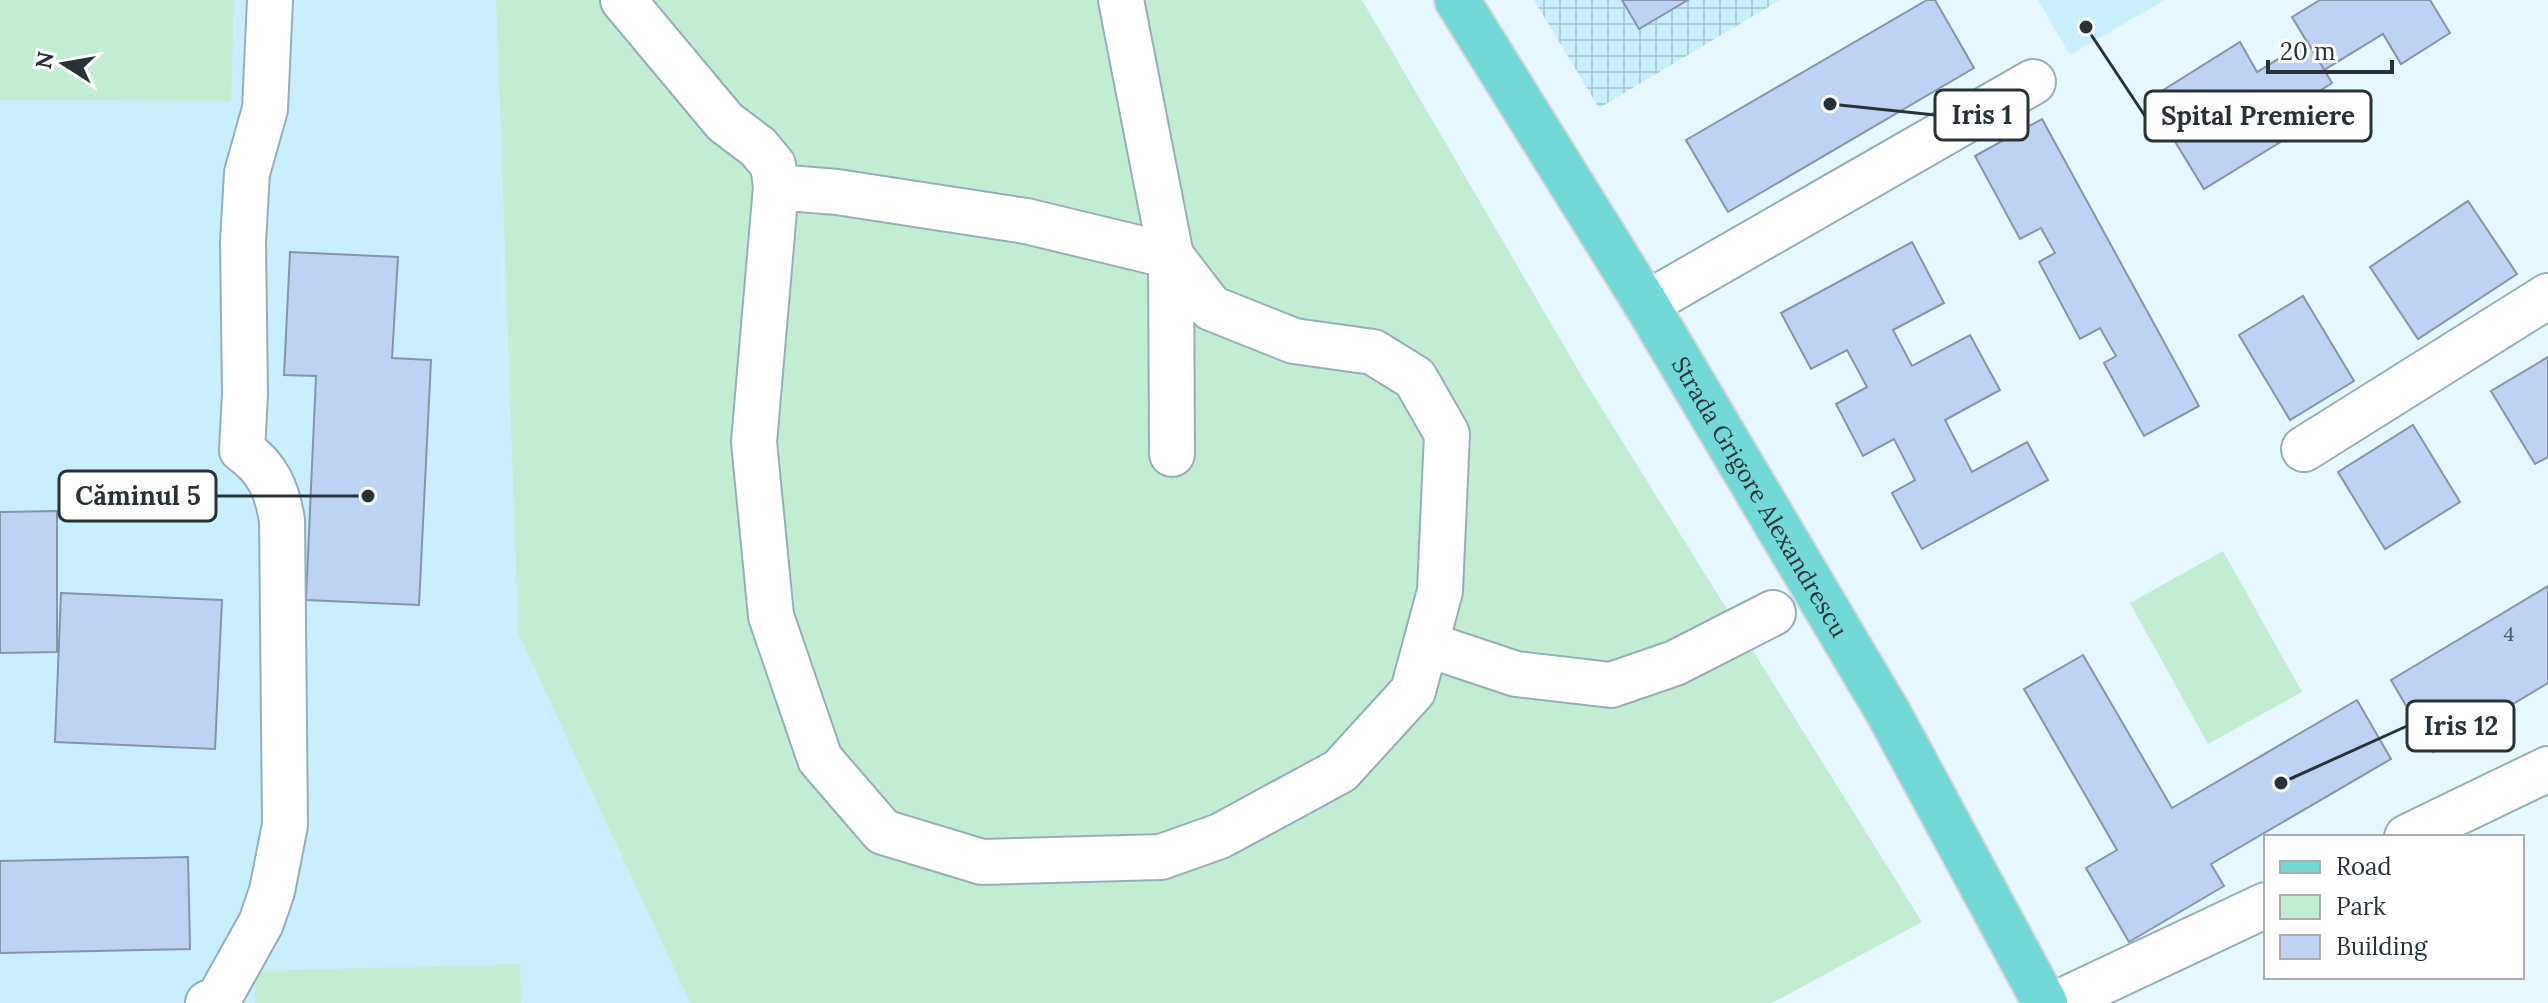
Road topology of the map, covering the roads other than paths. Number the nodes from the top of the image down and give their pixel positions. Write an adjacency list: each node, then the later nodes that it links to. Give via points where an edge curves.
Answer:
1 (270, 0): 17 (street, via 265,109 246,187 242,450 257,460 278,493 282,520 285,825 261,923 218,1000)
2 (623, 0): 6 (street, via 725,122 773,165)
3 (1121, 0): 7 (street)
4 (1457, 0): 9 (main road, Strada Grigore Alexandrescu)
5 (2033, 82): 9 (street)
6 (776, 187): 7 (street, via 1026,221); 13 (street, via 754,442 771,616 820,759 883,832 982,862 1161,857 1220,836 1340,771 1413,691)
7 (1171, 256): 11 (street); 13 (street, via 1211,308 1294,341 1373,352 1415,378 1447,434 1440,591)
8 (2548, 296): 10 (street)
9 (1646, 304): 18 (main road, Strada Grigore Alexandrescu, via 1889,714)
10 (2304, 449)
11 (1172, 454)
12 (1773, 613): 13 (street, via 1675,663 1611,685 1516,674)
13 (1426, 644)
14 (2545, 777): 15 (street)
15 (2412, 835)
16 (2264, 906): 19 (street)
17 (208, 1003)
18 (2045, 1003)
19 (2058, 1003)

